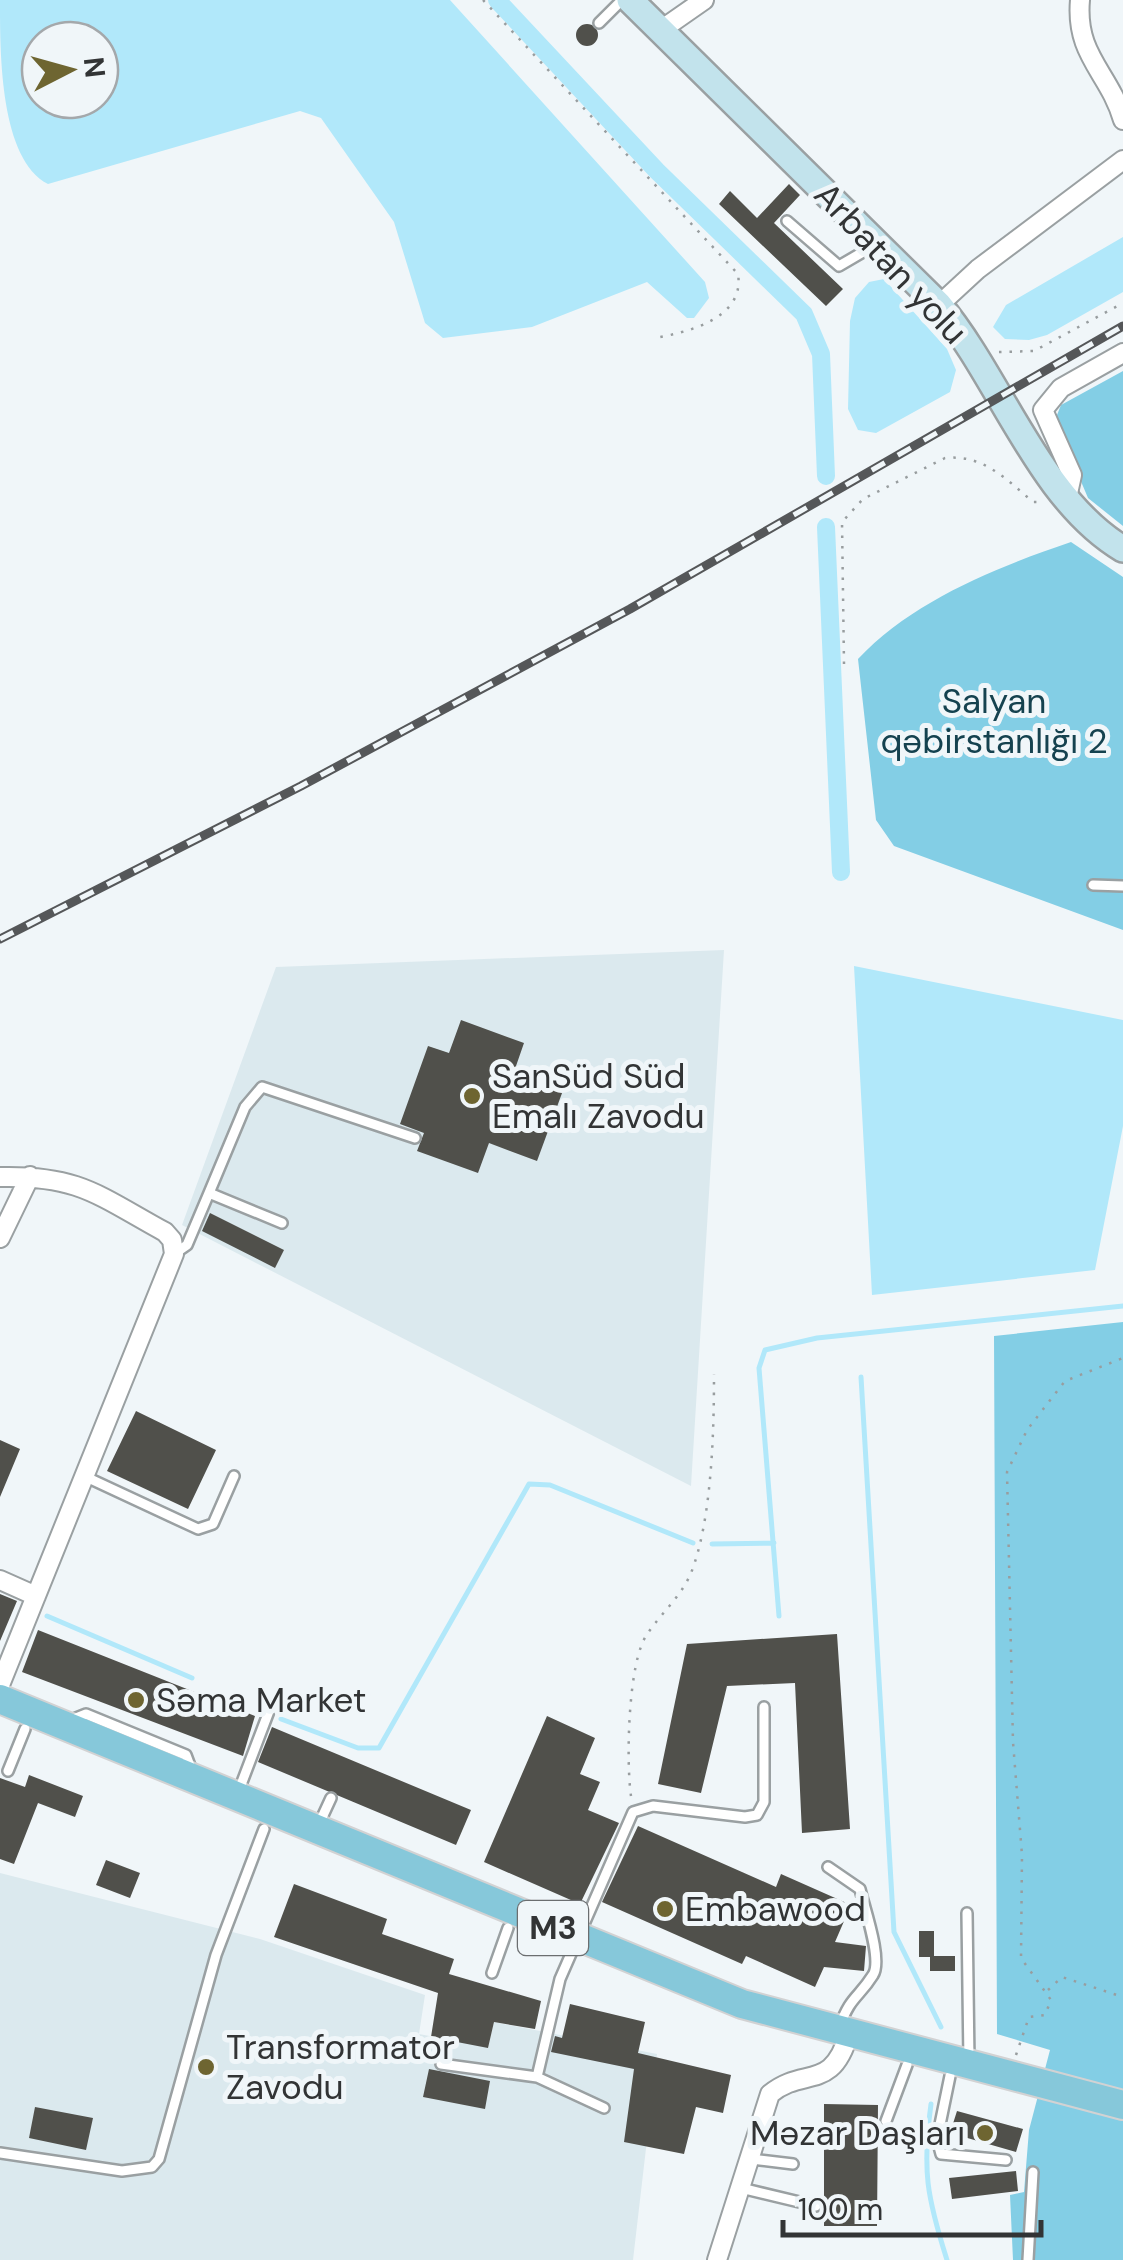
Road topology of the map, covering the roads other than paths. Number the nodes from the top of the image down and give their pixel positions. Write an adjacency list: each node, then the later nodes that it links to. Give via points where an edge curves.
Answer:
1 (622, 0): 5 (lane)
2 (630, 0): 6 (main road, Arbatan yolu)
3 (704, 0): 6 (street)
4 (1080, 0): 7 (street, via 1083,46)
5 (599, 23)
6 (661, 30): 10 (main road, Arbatan yolu)
7 (1123, 120)
8 (1122, 162): 11 (street)
9 (787, 220): 10 (lane, via 839,266)
10 (877, 244): 11 (main road, Arbatan yolu)
11 (939, 305): 13 (main road, Arbatan yolu)
12 (1123, 353): 13 (street, via 1061,388 1043,410 1072,475)
13 (1067, 498): 14 (main road, Arbatan yolu)
14 (1123, 549)
15 (1093, 884): 16 (lane)
16 (1123, 886)
17 (415, 1138): 20 (lane, via 262,1087 245,1107)
18 (30, 1176): 19 (street); 22 (street); 23 (street, via 61,1178 106,1199 165,1232)
19 (0, 1177)
20 (210, 1193): 21 (lane); 23 (lane, via 188,1244)
21 (282, 1223)
22 (0, 1238)
23 (174, 1254): 24 (street)
24 (84, 1476): 25 (lane, via 198,1529 213,1524); 27 (street)
25 (234, 1476)
26 (0, 1580): 27 (street)
27 (36, 1596): 28 (street)
28 (0, 1685)
29 (0, 1699): 34 (main road, M3)
30 (271, 1706): 34 (lane)
31 (764, 1707): 41 (lane, via 764,1802 757,1815 653,1806 633,1812)
32 (12, 1724): 33 (lane); 36 (main road)
33 (8, 1771)
34 (236, 1798): 37 (main road, M3)
35 (331, 1798): 37 (lane)
36 (264, 1829): 40 (main road); 52 (lane, via 216,1955 152,2167 122,2172)
37 (315, 1831): 41 (main road, M3)
38 (828, 1867): 43 (lane, via 860,1889 876,1958 872,1977 853,1995)
39 (967, 1913): 46 (lane)
40 (508, 1928): 41 (main road); 42 (lane)
41 (574, 1945): 43 (main road, M3); 47 (lane, via 553,2000)
42 (492, 1973)
43 (844, 2038): 45 (main road); 46 (main road, M3); 53 (street, via 838,2063 770,2094)
44 (441, 2064): 47 (lane)
45 (907, 2065): 46 (main road); 50 (lane)
46 (960, 2070): 48 (main road, M3, via 1012,2076); 51 (main road); 54 (lane, via 937,2138 941,2154)
47 (537, 2077): 49 (lane)
48 (1123, 2106)
49 (604, 2108)
50 (886, 2121)
51 (1123, 2121)
52 (0, 2153)
53 (748, 2158): 55 (lane); 57 (street)
54 (1006, 2160)
55 (793, 2164)
56 (1033, 2172): 60 (lane)
57 (739, 2188): 58 (lane); 59 (street)
58 (816, 2206)
59 (716, 2260)
60 (1028, 2260)

